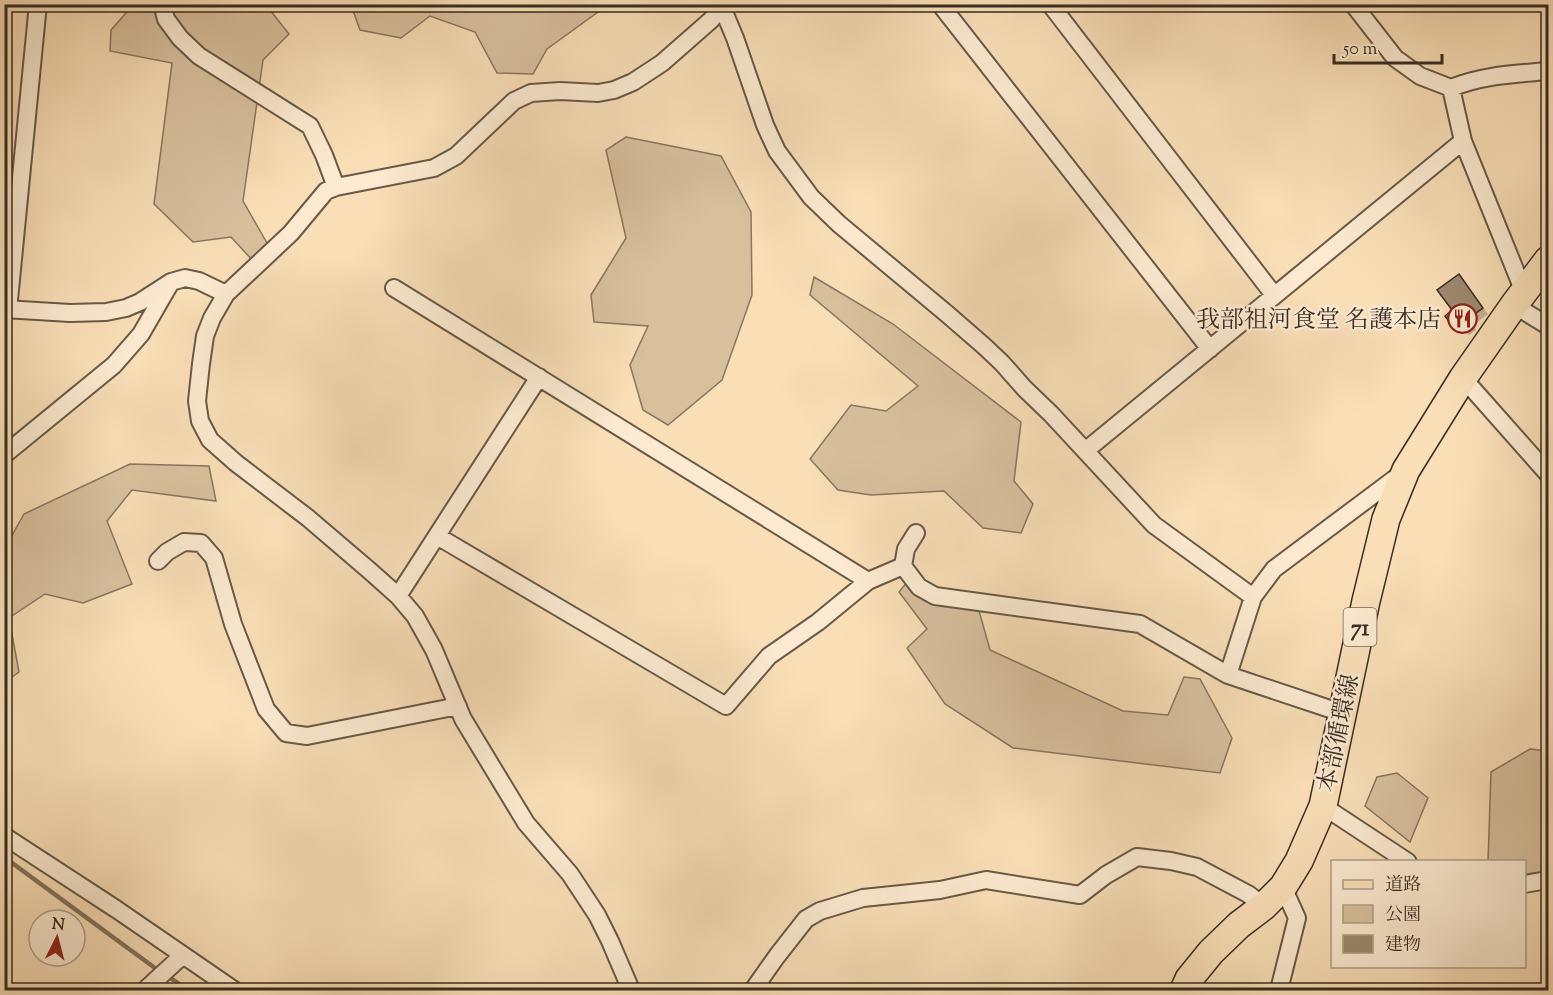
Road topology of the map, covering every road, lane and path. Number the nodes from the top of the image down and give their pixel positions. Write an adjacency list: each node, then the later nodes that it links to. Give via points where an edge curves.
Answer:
1 (38, 4): 17 (street)
2 (162, 4): 10 (street, via 166,19 199,56 309,126)
3 (940, 4): 19 (street)
4 (1050, 4): 15 (street)
5 (1353, 4): 8 (street, via 1395,58 1420,76)
6 (723, 6): 10 (street, via 662,63 633,82 598,93 531,93 514,101 456,156 434,168); 22 (street, via 765,125 777,151 811,197 984,346)
7 (1548, 71): 8 (street, via 1505,74)
8 (1451, 88): 9 (street)
9 (1463, 141): 15 (street); 16 (street)
10 (336, 187): 14 (street, via 326,191 291,233)
11 (1548, 260): 16 (main road, 本部循環線 / 71)
12 (171, 282): 14 (street, via 185,278 199,281); 17 (street, via 140,302 106,312); 23 (street, via 141,334 114,365)
13 (394, 288): 20 (street)
14 (226, 294): 31 (street, via 205,336 200,373 198,411 210,440)
15 (1274, 295): 19 (street)
16 (1519, 298): 18 (street); 21 (main road, 本部循環線 / 71)
17 (6, 310)
18 (1548, 326)
19 (1210, 349): 22 (street)
20 (539, 377): 27 (street); 30 (street)
21 (1463, 378): 24 (main road, 本部循環線 / 71); 25 (street)
22 (1085, 451): 32 (street, via 1154,525)
23 (4, 455)
24 (1406, 470): 32 (street, via 1274,569); 35 (main road, 本部循環線 / 71, via 1386,519)
25 (1548, 474)
26 (916, 533): 29 (street, via 906,549)
27 (437, 536): 30 (street, via 726,706 769,656); 31 (street)
28 (158, 561): 34 (street, via 184,542 201,543 214,558 233,624 266,709 286,733 307,736)
29 (903, 566): 30 (street); 33 (street, via 919,587 935,596 1140,624)
30 (868, 581)
31 (398, 596): 34 (street, via 415,616 434,650)
32 (1253, 597): 33 (street)
33 (1228, 675): 35 (street)
34 (458, 706): 46 (street, via 526,823 570,874 597,915)
35 (1342, 713): 36 (main road, 本部循環線 / 71)
36 (1323, 806): 38 (street); 41 (main road, 本部循環線 / 71)
37 (4, 836): 43 (street)
38 (1406, 860)
39 (1548, 880): 40 (street)
40 (1526, 884)
41 (1283, 887): 42 (main road, 本部循環線 / 71); 49 (street, via 1297,918)
42 (1264, 906): 47 (street, via 1197,867 1137,857 1080,895 986,880 940,890 863,898 806,919); 48 (main road, 本部循環線 / 71, via 1211,952)
43 (183, 955): 44 (street); 45 (street)
44 (145, 990)
45 (234, 990)
46 (631, 990)
47 (753, 990)
48 (1184, 990)
49 (1279, 990)

